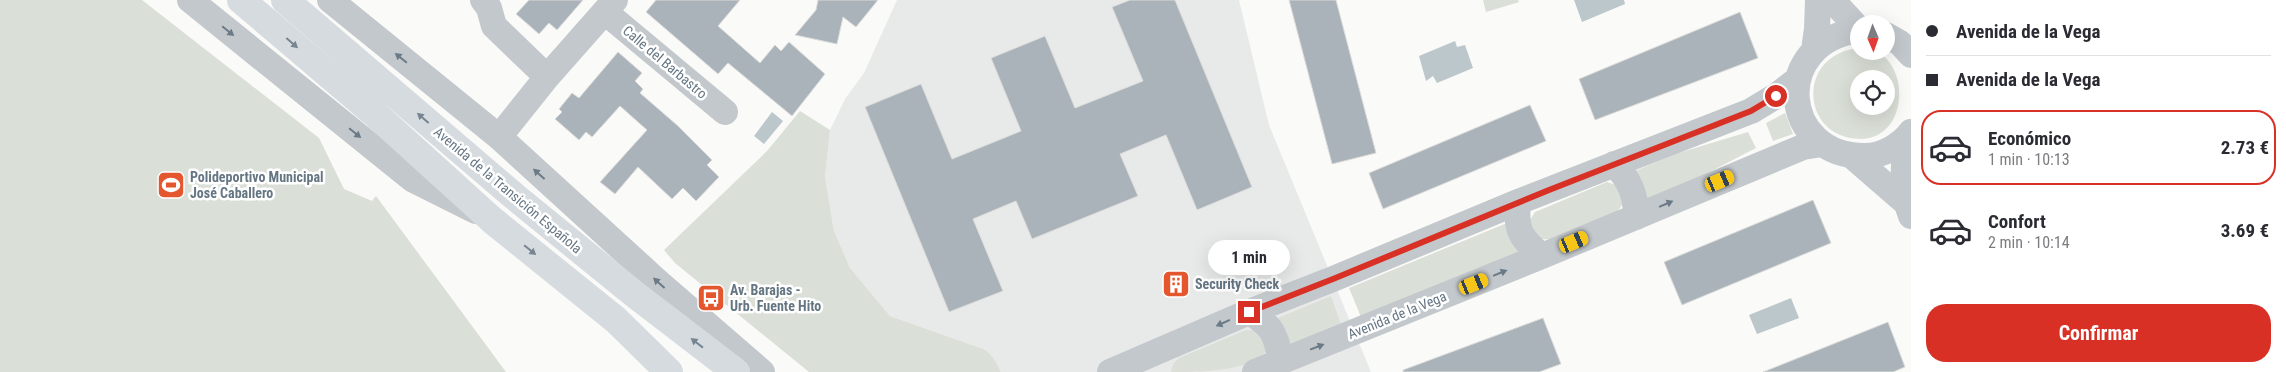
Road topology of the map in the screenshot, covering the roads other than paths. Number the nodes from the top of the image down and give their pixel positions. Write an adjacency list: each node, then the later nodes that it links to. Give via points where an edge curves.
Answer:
1 (190, 0): 23 (street, one-way to 23, via 412,179)
2 (241, 0): 23 (main road, Avenida de la Transición Española, one-way to 23, via 374,113)
3 (285, 0): 29 (main road, Avenida de la Transición Española, one-way to 3, via 514,196)
4 (330, 0): 16 (street, one-way to 4)
5 (483, 0): 12 (street, via 490,8 494,26)
6 (1818, 0): 11 (street)
7 (1832, 0): 9 (street)
8 (610, 6): 12 (street); 14 (street, Calle del Barbastro)
9 (1850, 19)
10 (1850, 31): 11 (street, via 1827,39)
11 (1814, 50): 13 (street)
12 (547, 77): 16 (street)
13 (1798, 79): 17 (street, via 1796,97 1800,115 1809,132); 19 (street, via 1751,111)
14 (725, 112)
15 (1909, 134): 18 (street, via 1891,149 1872,156); 21 (street, via 1903,159)
16 (499, 137): 30 (street, one-way to 16)
17 (1822, 144): 18 (street); 22 (street, Avenida de la Vega, one-way to 17, via 1803,146)
18 (1852, 156): 21 (street)
19 (1614, 164): 20 (street); 22 (street, via 1627,177 1636,200)
20 (1518, 202): 24 (street, via 1520,232); 25 (street)
21 (1908, 209)
22 (1636, 217): 24 (street, Avenida de la Vega)
23 (492, 220): 28 (main road, Avenida de la Transición Española, one-way to 28, via 616,320)
24 (1542, 256): 27 (street, Avenida de la Vega, one-way to 24)
25 (1249, 312): 26 (street, one-way to 26); 27 (street, via 1274,334)
26 (1160, 361): 31 (street)
27 (1280, 361): 32 (street, Avenida de la Vega)
28 (669, 372)
29 (736, 372)
30 (762, 372)
31 (1110, 372)
32 (1255, 372)

